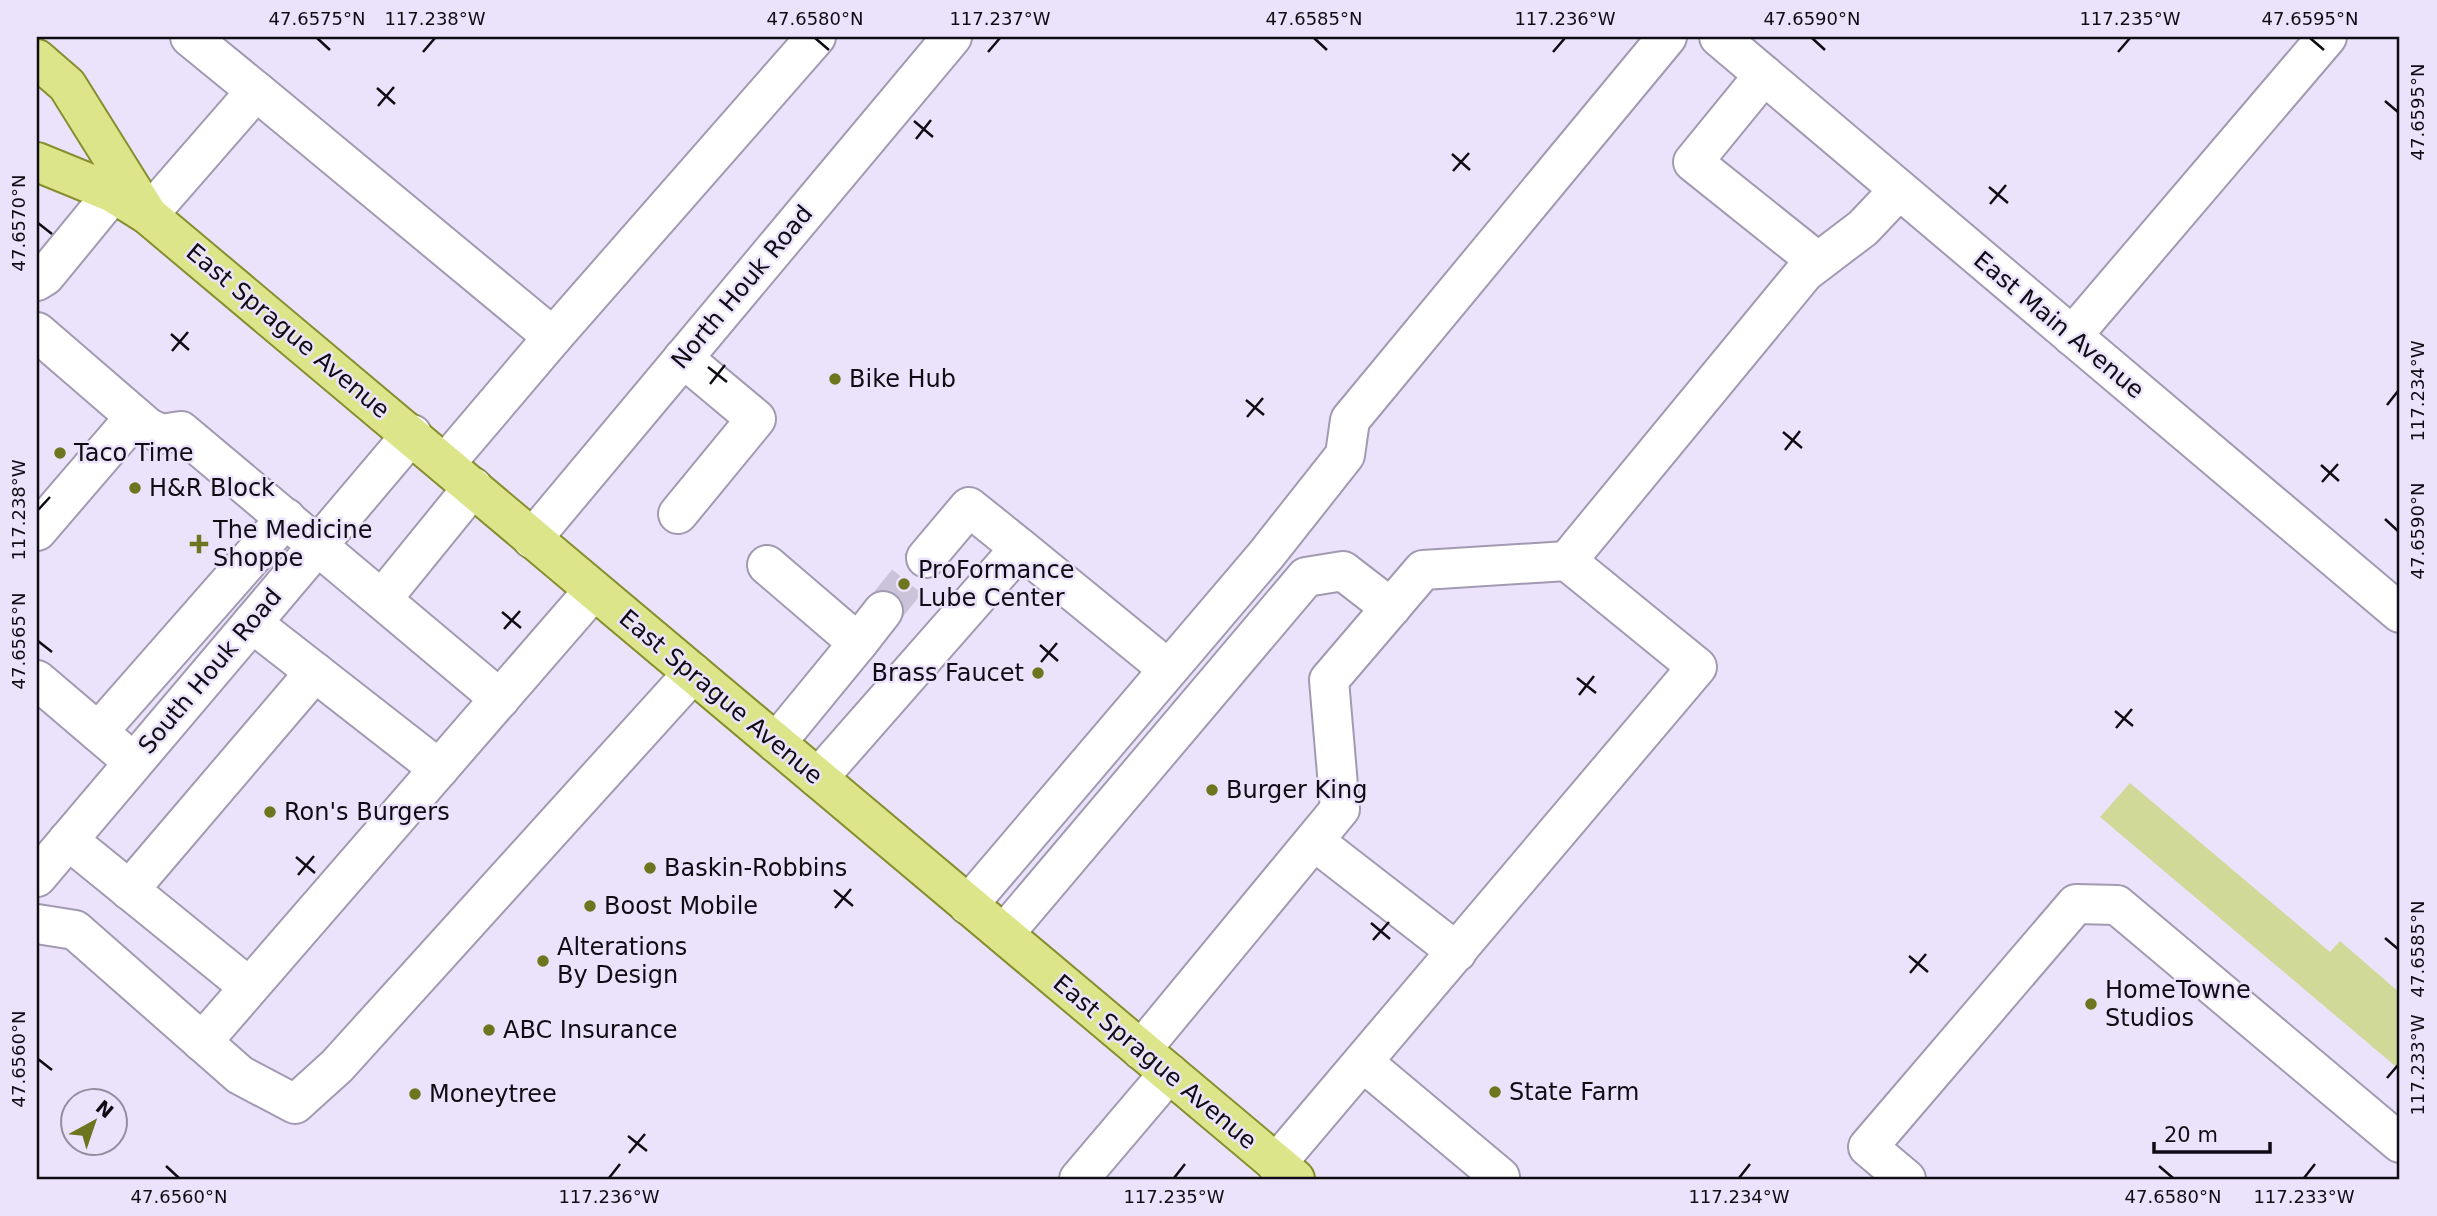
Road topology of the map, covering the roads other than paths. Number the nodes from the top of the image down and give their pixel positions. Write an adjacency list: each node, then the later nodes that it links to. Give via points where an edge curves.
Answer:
1 (190, 37): 9 (street)
2 (816, 37): 18 (street)
3 (952, 37): 19 (street, North Houk Road)
4 (1667, 37): 39 (street, via 1350,420 1345,455)
5 (1719, 37): 8 (street, East Main Avenue)
6 (2327, 37): 17 (street)
7 (37, 60): 13 (main road, East Sprague Avenue, via 67,85)
8 (1763, 75): 11 (street, East Main Avenue); 14 (street, via 1693,162)
9 (256, 90): 13 (street); 18 (street)
10 (37, 162): 12 (main road, East Sprague Avenue)
11 (1899, 190): 14 (street, via 1863,228); 17 (street, East Main Avenue)
12 (113, 193): 13 (main road, East Sprague Avenue); 15 (street)
13 (148, 215): 21 (main road, East Sprague Avenue)
14 (1818, 262): 30 (street, via 1805,272)
15 (37, 281)
16 (37, 332): 20 (street)
17 (2072, 336): 36 (street, East Main Avenue)
18 (553, 337): 22 (street)
19 (683, 358): 23 (street, via 756,419); 26 (street, North Houk Road)
20 (135, 417): 24 (street, via 155,433 181,431); 25 (street)
21 (412, 434): 22 (main road, East Sprague Avenue); 27 (street, South Houk Road)
22 (459, 476): 26 (main road, East Sprague Avenue); 33 (street)
23 (678, 513)
24 (286, 518): 27 (street); 44 (street)
25 (37, 531)
26 (532, 539): 32 (main road, East Sprague Avenue)
27 (318, 545): 33 (street); 37 (street, South Houk Road)
28 (1020, 548): 29 (street, via 970,507); 39 (street); 48 (street)
29 (926, 558)
30 (1567, 561): 34 (street, via 1423,570); 56 (street, via 1698,667)
31 (767, 565): 38 (street)
32 (594, 590): 41 (main road, East Sprague Avenue); 43 (street)
33 (382, 598): 43 (street)
34 (1391, 608): 50 (street, via 1329,680 1340,809); 55 (street, via 1343,571 1306,577)
35 (883, 611): 38 (street)
36 (2400, 613)
37 (252, 623): 40 (street); 46 (street, South Houk Road)
38 (858, 643): 45 (street)
39 (1168, 669): 53 (street)
40 (315, 672): 47 (street); 52 (street)
41 (693, 673): 45 (main road, East Sprague Avenue); 58 (street, via 337,1066 295,1104 240,1075)
42 (37, 680): 44 (street)
43 (500, 699): 47 (street)
44 (98, 732): 46 (street)
45 (776, 743): 48 (main road, East Sprague Avenue)
46 (133, 762): 49 (street, South Houk Road)
47 (439, 769): 57 (street)
48 (818, 779): 53 (main road, East Sprague Avenue)
49 (68, 840): 51 (street, South Houk Road); 52 (street)
50 (1314, 841): 56 (street); 59 (street)
51 (37, 877)
52 (130, 890): 57 (street)
53 (968, 905): 55 (main road, East Sprague Avenue)
54 (37, 924): 58 (street, via 75,930)
55 (1004, 934): 59 (main road, East Sprague Avenue)
56 (1457, 952): 60 (street)
57 (249, 987): 58 (street)
58 (202, 1042)
59 (1155, 1061): 62 (main road, East Sprague Avenue); 63 (street)
60 (1364, 1063): 62 (street); 64 (street)
61 (2400, 1143): 65 (street, via 2117,905 2076,904 1868,1147)
62 (1286, 1172)
63 (1079, 1179)
64 (1499, 1179)
65 (1906, 1179)

